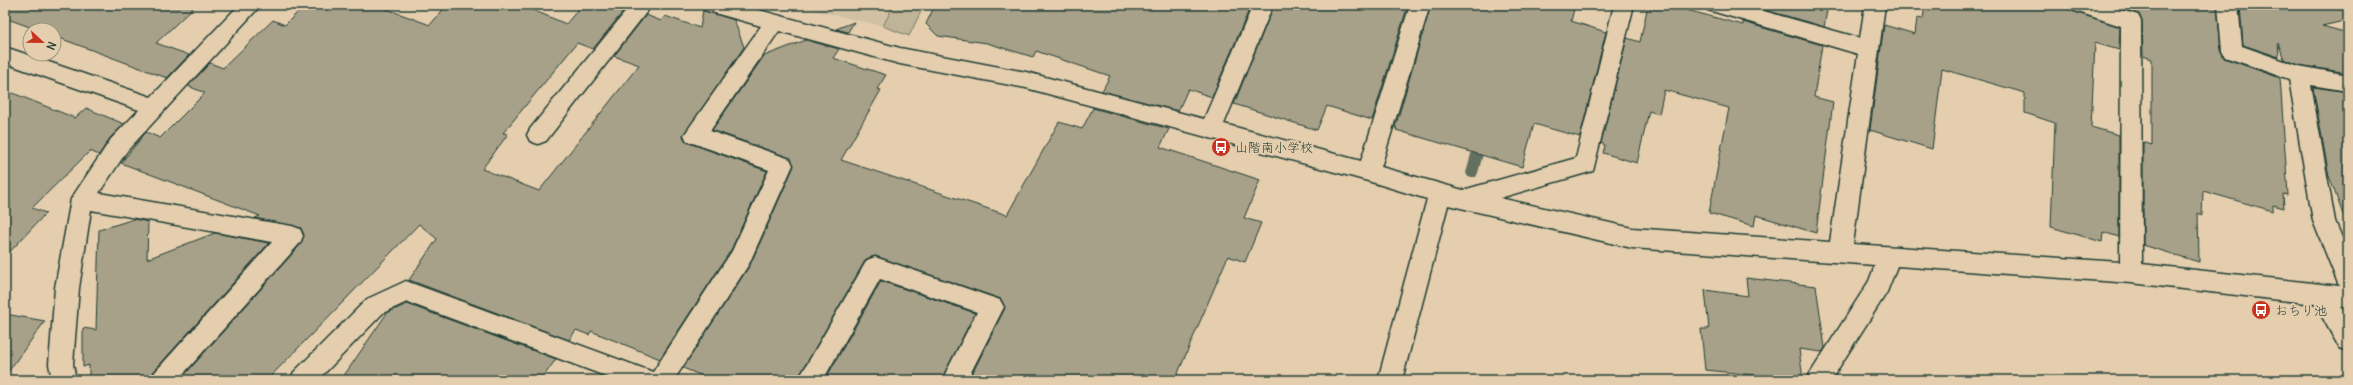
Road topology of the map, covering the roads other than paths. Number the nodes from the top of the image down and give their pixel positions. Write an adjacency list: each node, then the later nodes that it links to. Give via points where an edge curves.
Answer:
1 (251, 5): 16 (street)
2 (642, 5): 18 (street)
3 (711, 5): 11 (street)
4 (1263, 5): 17 (street)
5 (1420, 5): 19 (street)
6 (1624, 5): 21 (street, via 1585,165)
7 (1874, 5): 12 (street)
8 (2078, 5): 25 (street, via 2131,21)
9 (2228, 5): 14 (street, via 2232,51)
10 (1725, 6): 12 (street)
11 (774, 22): 17 (street, via 900,56 1026,80); 34 (street, via 695,135 782,165 741,257)
12 (1869, 49): 23 (street)
13 (5, 54): 16 (street)
14 (2299, 74): 15 (street); 26 (street, via 2324,221)
15 (2348, 83)
16 (155, 107): 22 (street, via 119,145)
17 (1211, 129): 19 (street)
18 (538, 135)
19 (1368, 172): 20 (street)
20 (1440, 194): 21 (street); 37 (street)
21 (1464, 199): 23 (street, via 1632,238)
22 (82, 200): 30 (street, via 67,288 61,364); 31 (street, via 292,236)
23 (1840, 253): 24 (street)
24 (1889, 256): 25 (street); 38 (street, via 1879,285)
25 (2131, 273): 27 (street)
26 (2348, 280)
27 (2322, 295): 28 (street); 29 (street)
28 (2348, 298)
29 (2348, 341)
30 (64, 380)
31 (163, 380)
32 (302, 380): 33 (street, via 375,306 406,291)
33 (646, 380)
34 (661, 380)
35 (810, 380): 36 (street, via 875,267 992,307)
36 (954, 380)
37 (1390, 380)
38 (1818, 380)

